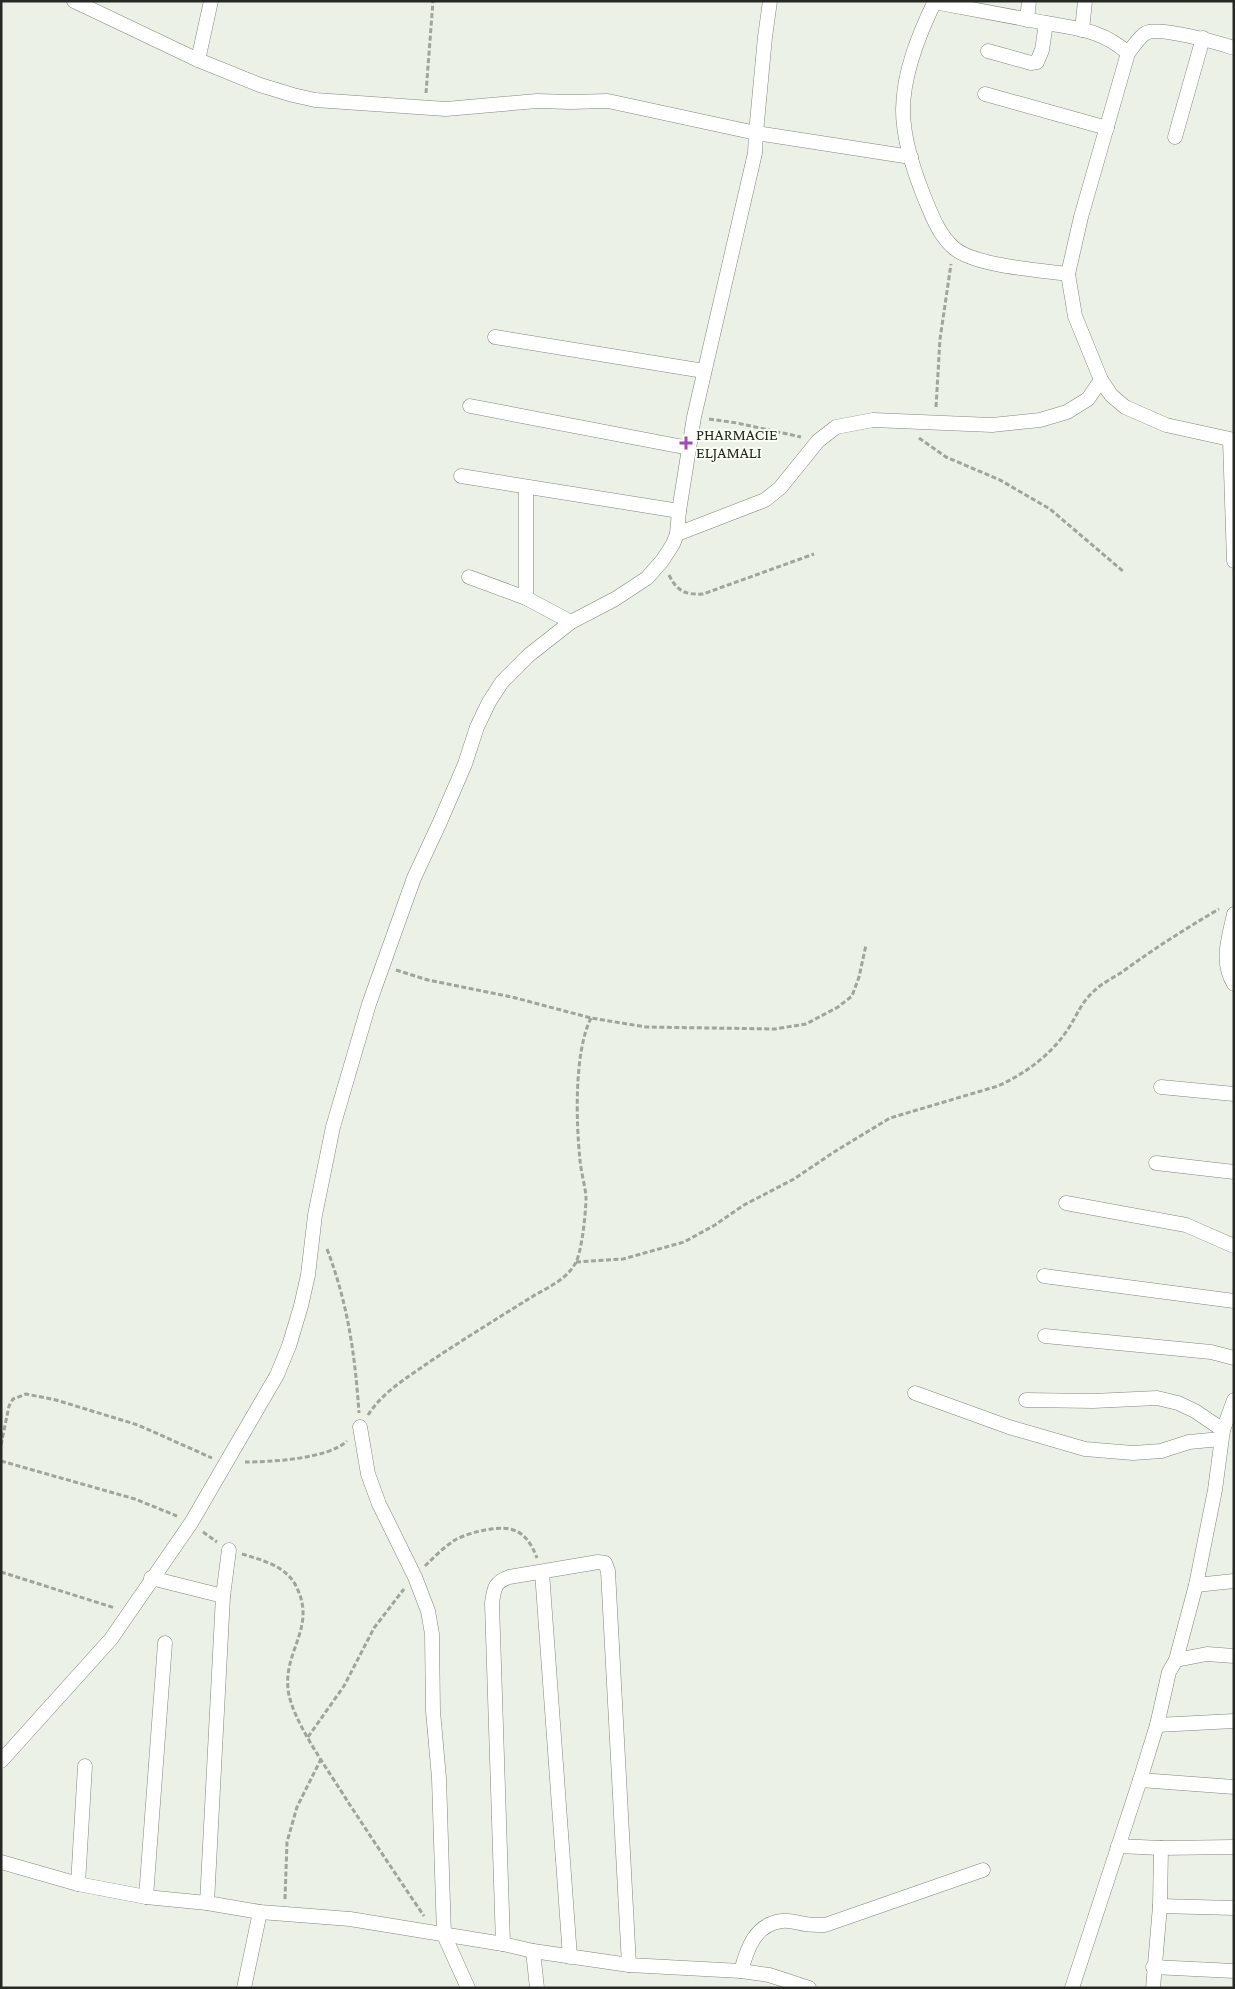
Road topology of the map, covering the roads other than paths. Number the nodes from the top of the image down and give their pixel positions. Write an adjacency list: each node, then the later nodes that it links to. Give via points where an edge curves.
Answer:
1 (74, 1): 14 (street)
2 (212, 1): 14 (street)
3 (770, 1): 17 (street)
4 (1029, 1): 7 (street)
5 (1086, 1): 9 (street)
6 (935, 2): 7 (street); 19 (street, via 916,46 908,75 903,110)
7 (1027, 20): 8 (street)
8 (1046, 23): 9 (street); 12 (street, via 1037,62)
9 (1082, 30): 13 (street, via 1115,41)
10 (1203, 38): 11 (street); 13 (street, via 1148,32); 18 (street)
11 (1234, 48)
12 (988, 51)
13 (1128, 53): 16 (street)
14 (198, 60): 17 (street, via 260,85 308,98 446,109 537,101 608,101)
15 (985, 94): 16 (street)
16 (1107, 128): 20 (street)
17 (756, 133): 19 (street); 22 (street, via 755,152)
18 (1175, 137)
19 (911, 157): 20 (street, via 932,215 941,234 954,248 988,261)
20 (1068, 274): 23 (street, via 1075,316)
21 (495, 338): 22 (street)
22 (704, 371): 26 (street)
23 (1101, 380): 25 (street, via 1125,407 1166,425); 30 (street, via 1088,398 1067,412 1040,420 992,425 873,420 836,427 818,441 780,488 765,500)
24 (470, 406): 26 (street)
25 (1232, 440): 31 (street)
26 (689, 448): 29 (street)
27 (461, 476): 28 (street)
28 (526, 486): 29 (street); 33 (street)
29 (679, 511): 30 (street)
30 (677, 534): 34 (street, via 648,578)
31 (1234, 561)
32 (469, 577): 33 (street)
33 (526, 598): 34 (street)
34 (571, 622): 54 (street, via 529,655 502,682 477,726 465,764 414,878 369,1004 333,1127 315,1215 308,1276 289,1346 248,1428 191,1523)
35 (1230, 910): 36 (street, via 1225,955 1226,969)
36 (1234, 984)
37 (1161, 1088): 38 (street)
38 (1234, 1094)
39 (1156, 1164): 40 (street)
40 (1234, 1172)
41 (1066, 1203): 42 (street, via 1186,1225)
42 (1234, 1246)
43 (1044, 1276): 44 (street)
44 (1234, 1301)
45 (1045, 1336): 46 (street, via 1212,1352)
46 (1234, 1358)
47 (915, 1393): 51 (street, via 1009,1427 1085,1449 1133,1454 1162,1451)
48 (1026, 1400): 51 (street, via 1158,1398 1195,1412)
49 (1234, 1400): 51 (street)
50 (360, 1427): 78 (street, via 368,1474 415,1577 428,1611 432,1634 433,1711 439,1778)
51 (1222, 1434): 56 (street, via 1215,1490)
52 (229, 1550): 57 (street)
53 (542, 1572): 79 (street, via 499,1581 494,1587 492,1603); 81 (street); 82 (street, via 598,1562 605,1564 608,1571)
54 (151, 1578): 57 (street); 63 (street, via 111,1639)
55 (1234, 1581): 56 (street)
56 (1196, 1585): 60 (street)
57 (223, 1596): 74 (street)
58 (164, 1643): 73 (street)
59 (1234, 1656): 60 (street, via 1207,1654)
60 (1176, 1660): 62 (street, via 1169,1672)
61 (1234, 1720): 62 (street)
62 (1157, 1724): 65 (street)
63 (1, 1761)
64 (85, 1766): 72 (street)
65 (1140, 1780): 66 (street); 67 (street)
66 (1234, 1787)
67 (1118, 1846): 69 (street); 90 (street)
68 (1234, 1847): 69 (street)
69 (1162, 1848): 75 (street)
70 (1, 1862): 72 (street)
71 (983, 1870): 84 (street, via 825,1925 783,1920 767,1925 747,1949)
72 (78, 1884): 73 (street)
73 (146, 1897): 74 (street)
74 (207, 1903): 77 (street)
75 (1160, 1906): 76 (street); 83 (street)
76 (1234, 1908)
77 (260, 1912): 78 (street, via 350,1919); 86 (street)
78 (440, 1934): 79 (street); 87 (street)
79 (503, 1944): 80 (street)
80 (533, 1951): 81 (street); 88 (street)
81 (570, 1957): 82 (street)
82 (629, 1965): 84 (street)
83 (1154, 1967): 85 (street); 91 (street)
84 (741, 1971): 89 (street, via 768,1975)
85 (1234, 1971)
86 (244, 1988)
87 (468, 1988)
88 (537, 1988)
89 (809, 1988)
90 (1072, 1988)
91 (1153, 1988)

